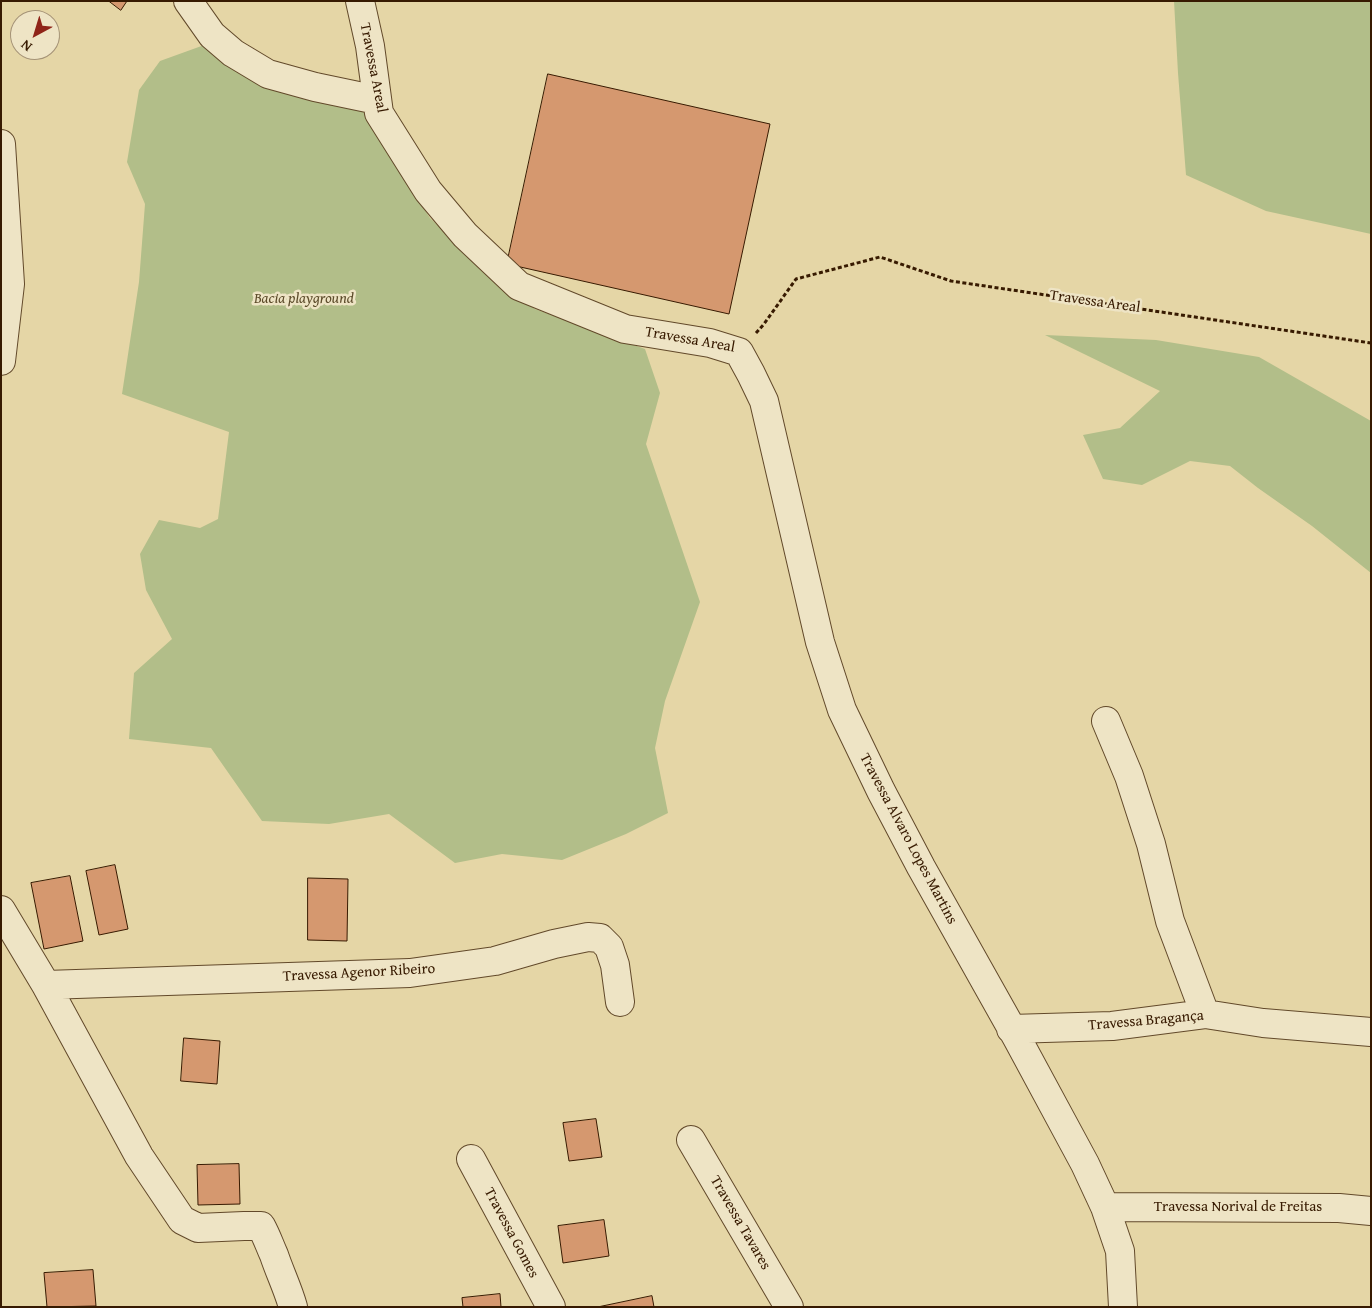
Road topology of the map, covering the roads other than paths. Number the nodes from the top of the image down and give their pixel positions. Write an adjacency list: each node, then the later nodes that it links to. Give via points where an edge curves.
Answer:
1 (188, 1): 3 (street, via 212,35 233,53 268,74)
2 (360, 1): 3 (street, Travessa Areal)
3 (377, 100): 5 (street, Travessa Areal, via 379,113 428,191 465,235 519,286 625,329 710,343)
4 (1, 144): 6 (street, via 10,284)
5 (739, 352): 12 (street, Travessa Alvaro Lopes Martins, via 764,401 820,642 842,710 917,859)
6 (1, 361)
7 (1106, 721): 11 (street, via 1129,776 1151,844 1170,921)
8 (1, 910): 9 (street)
9 (46, 985): 10 (street, Travessa Agenor Ribeiro, via 410,973 495,961 588,937 600,938 609,947); 18 (street, via 139,1156 182,1220 198,1228 261,1226 269,1239)
10 (620, 1002)
11 (1205, 1014): 12 (street, Travessa Bragança, via 1112,1026); 13 (street, Travessa Bragança, via 1263,1023)
12 (1011, 1029): 16 (street, Travessa Alvaro Lopes Martins)
13 (1371, 1032)
14 (691, 1140): 20 (street, Travessa Tavares)
15 (471, 1159): 19 (street, Travessa Gomes)
16 (1105, 1206): 17 (street, Travessa Norival de Freitas); 21 (street, Travessa Alvaro Lopes Martins, via 1120,1251)
17 (1371, 1211)
18 (293, 1307)
19 (550, 1307)
20 (789, 1307)
21 (1123, 1307)

